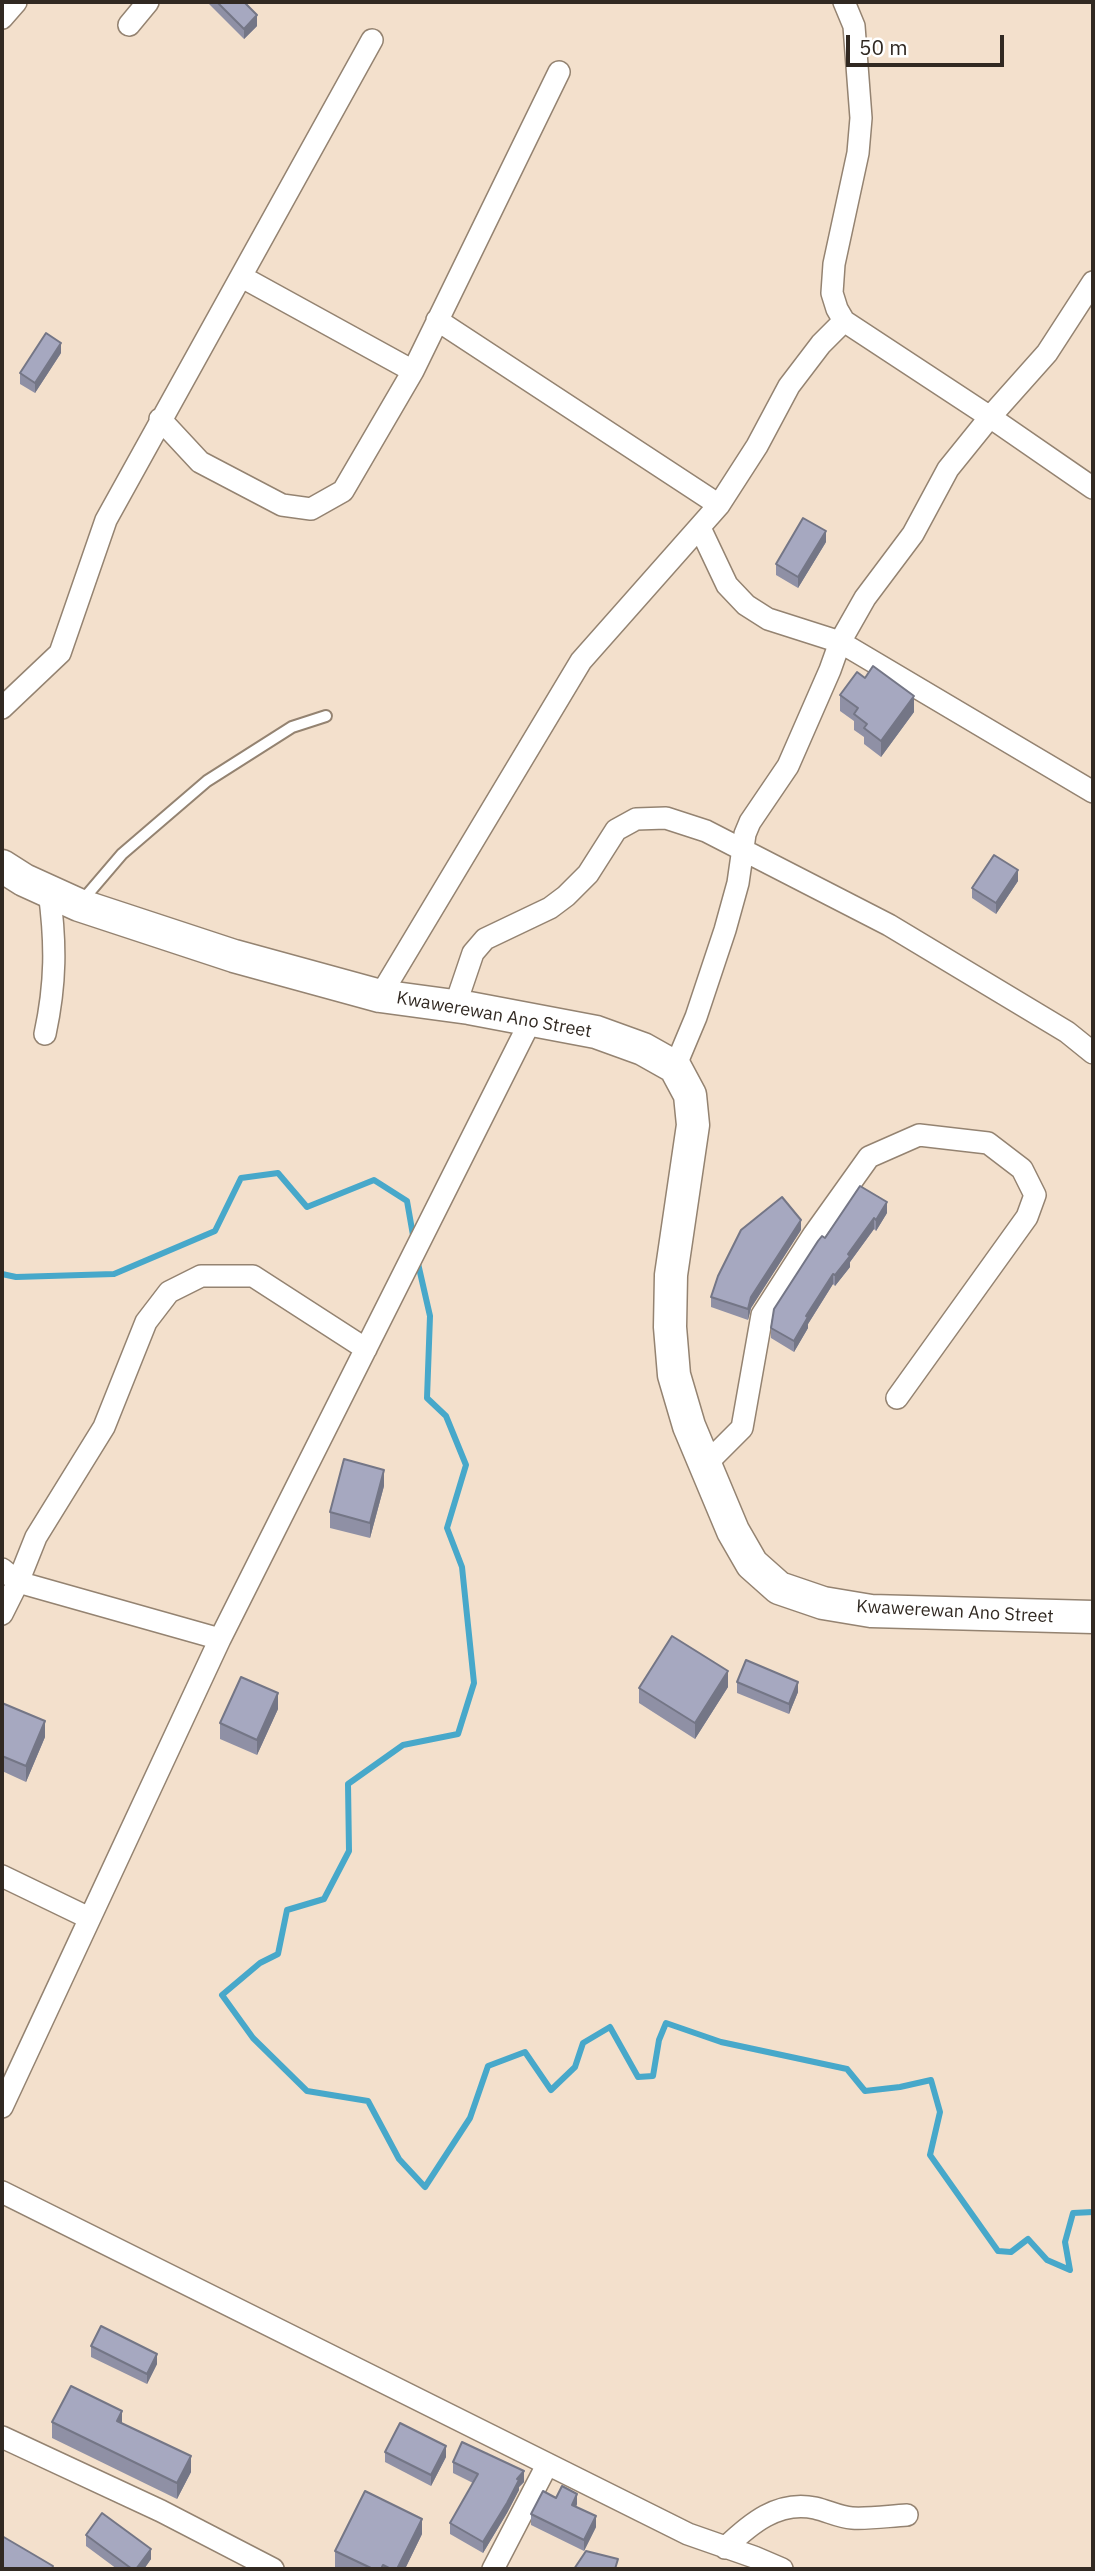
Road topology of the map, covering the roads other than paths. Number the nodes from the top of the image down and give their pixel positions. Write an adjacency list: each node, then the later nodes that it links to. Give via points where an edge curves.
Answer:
1 (16, 2): 4 (street)
2 (148, 2): 5 (street)
3 (844, 2): 11 (street, via 854,26 861,118 834,264 832,293)
4 (2, 18)
5 (129, 25)
6 (372, 40): 8 (street)
7 (559, 72): 10 (street)
8 (242, 277): 12 (street); 14 (street)
9 (1093, 282): 13 (street, via 1047,353)
10 (437, 320): 12 (street); 16 (street)
11 (844, 321): 13 (street); 16 (street, via 789,386)
12 (413, 371): 14 (street, via 343,491 311,509 282,505 200,462)
13 (990, 416): 15 (street); 18 (street, via 948,469 913,534 865,598)
14 (160, 419): 19 (street, via 106,520 60,653)
15 (1093, 488)
16 (719, 505): 17 (street)
17 (700, 528): 18 (street, via 727,585 746,605 768,619); 26 (street, via 581,661)
18 (840, 642): 21 (street); 22 (street, via 788,766 750,822)
19 (2, 708)
20 (326, 716): 25 (lane, via 292,727 207,781 122,854)
21 (1093, 792)
22 (741, 849): 27 (street, via 666,818 636,819 617,830 588,874 566,896 485,939 473,953); 30 (street, via 889,925 1068,1032); 31 (street, via 738,883 725,930)
23 (2, 866): 24 (street, Kwawerewan Ano Street)
24 (49, 891): 25 (street, Kwawerewan Ano Street); 29 (street, via 56,954)
25 (79, 905): 26 (street, Kwawerewan Ano Street, via 234,956)
26 (380, 996): 27 (street, Kwawerewan Ano Street)
27 (455, 1006): 28 (street, Kwawerewan Ano Street)
28 (531, 1020): 31 (street, Kwawerewan Ano Street, via 596,1032); 32 (street)
29 (45, 1034)
30 (1093, 1053)
31 (675, 1067): 34 (street, Kwawerewan Ano Street, via 690,1095 693,1125 671,1275 670,1327 674,1375)
32 (366, 1349): 35 (street, via 253,1276 201,1276 169,1292 146,1322 104,1427); 38 (street)
33 (897, 1398): 34 (street, via 1027,1217 1035,1195 1022,1169 988,1143 919,1135 869,1157 762,1315 742,1428)
34 (705, 1465): 37 (street, Kwawerewan Ano Street, via 752,1564 779,1588 823,1603 870,1611)
35 (10, 1575): 36 (street); 38 (street)
36 (2, 1614)
37 (1093, 1617)
38 (220, 1639): 40 (street)
39 (2, 1876): 40 (street)
40 (89, 1918): 41 (street)
41 (2, 2106)
42 (2, 2192): 44 (street)
43 (2, 2437): 47 (street)
44 (547, 2465): 46 (street); 48 (street)
45 (907, 2515): 46 (street, via 852,2518 793,2506 746,2528)
46 (725, 2548): 49 (street)
47 (273, 2569)
48 (492, 2569)
49 (782, 2569)

